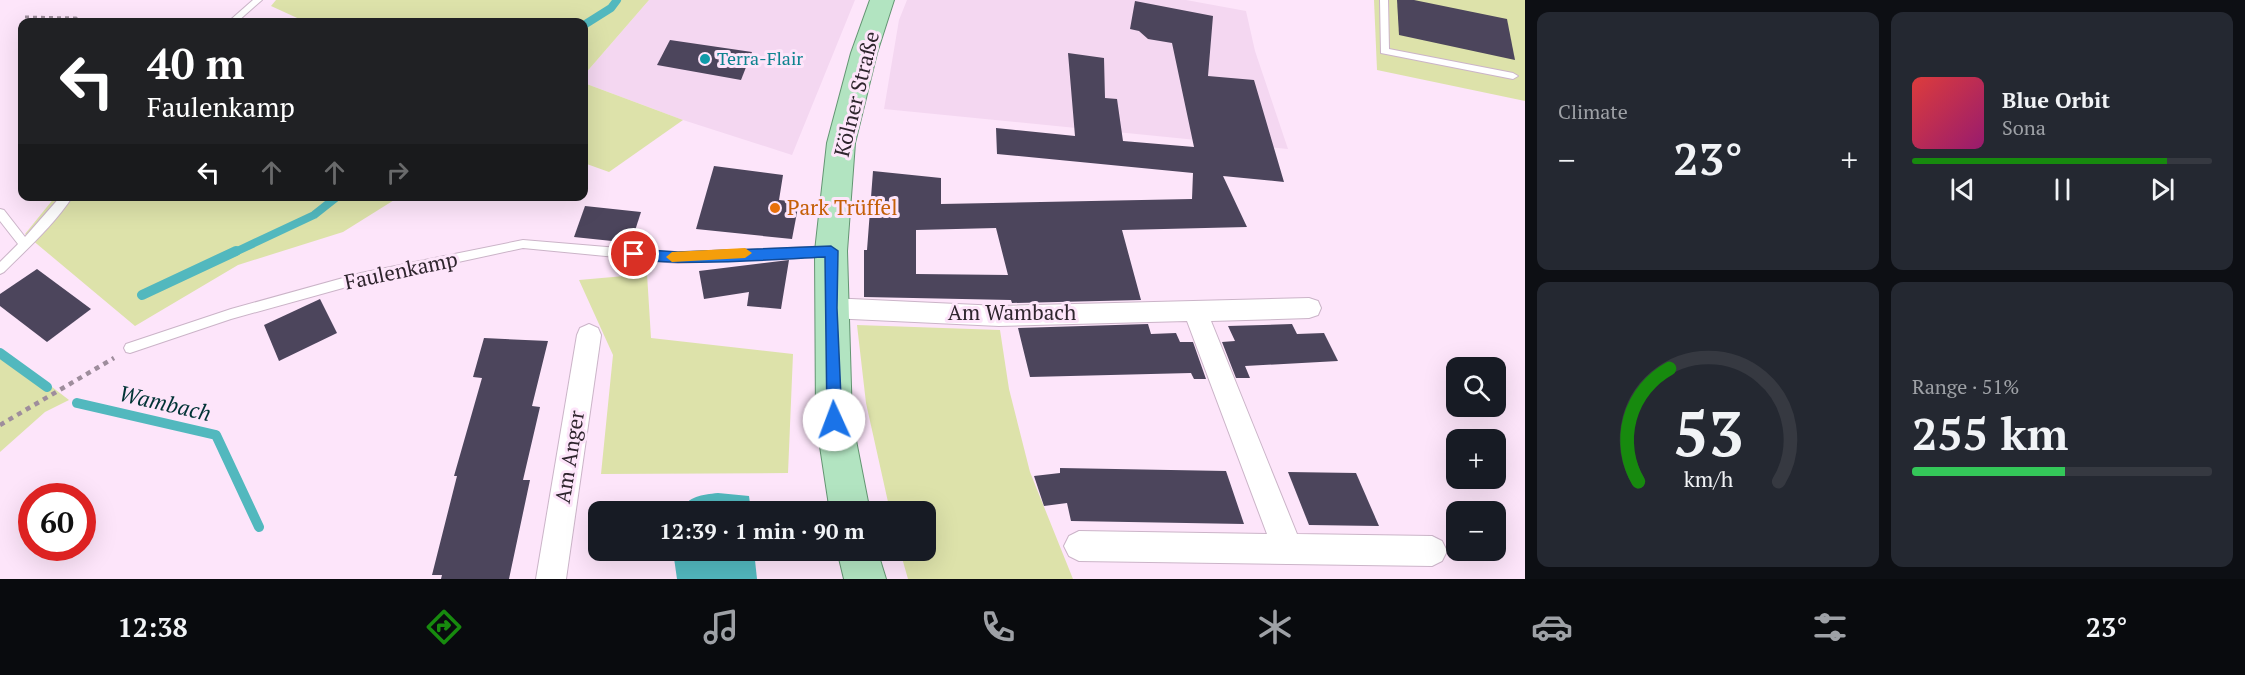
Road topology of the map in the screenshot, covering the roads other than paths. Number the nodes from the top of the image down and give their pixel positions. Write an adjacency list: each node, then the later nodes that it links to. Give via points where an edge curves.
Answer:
1 (258, 0): 4 (lane)
2 (882, 0): 9 (main road, Kölner Straße, via 841,143)
3 (1384, 0): 5 (lane, via 1384,51)
4 (237, 18)
5 (1513, 76)
6 (64, 201): 8 (lane)
7 (0, 213): 8 (lane)
8 (25, 245): 10 (lane)
9 (831, 251): 11 (main road, Kölner Straße); 15 (lane, Faulenkamp, via 678,258 523,244 361,278 231,314)
10 (0, 269)
11 (830, 308): 13 (street, Am Wambach, via 999,316); 16 (main road, Kölner Straße, via 834,420)
12 (1309, 308): 13 (street, Am Wambach)
13 (1195, 311): 18 (street)
14 (589, 335): 21 (street, Am Anger)
15 (130, 348)
16 (848, 501)
17 (1079, 546): 18 (street)
18 (1288, 550): 19 (street)
19 (1432, 551)
20 (860, 561): 22 (main road)
21 (551, 579)
22 (865, 579)

